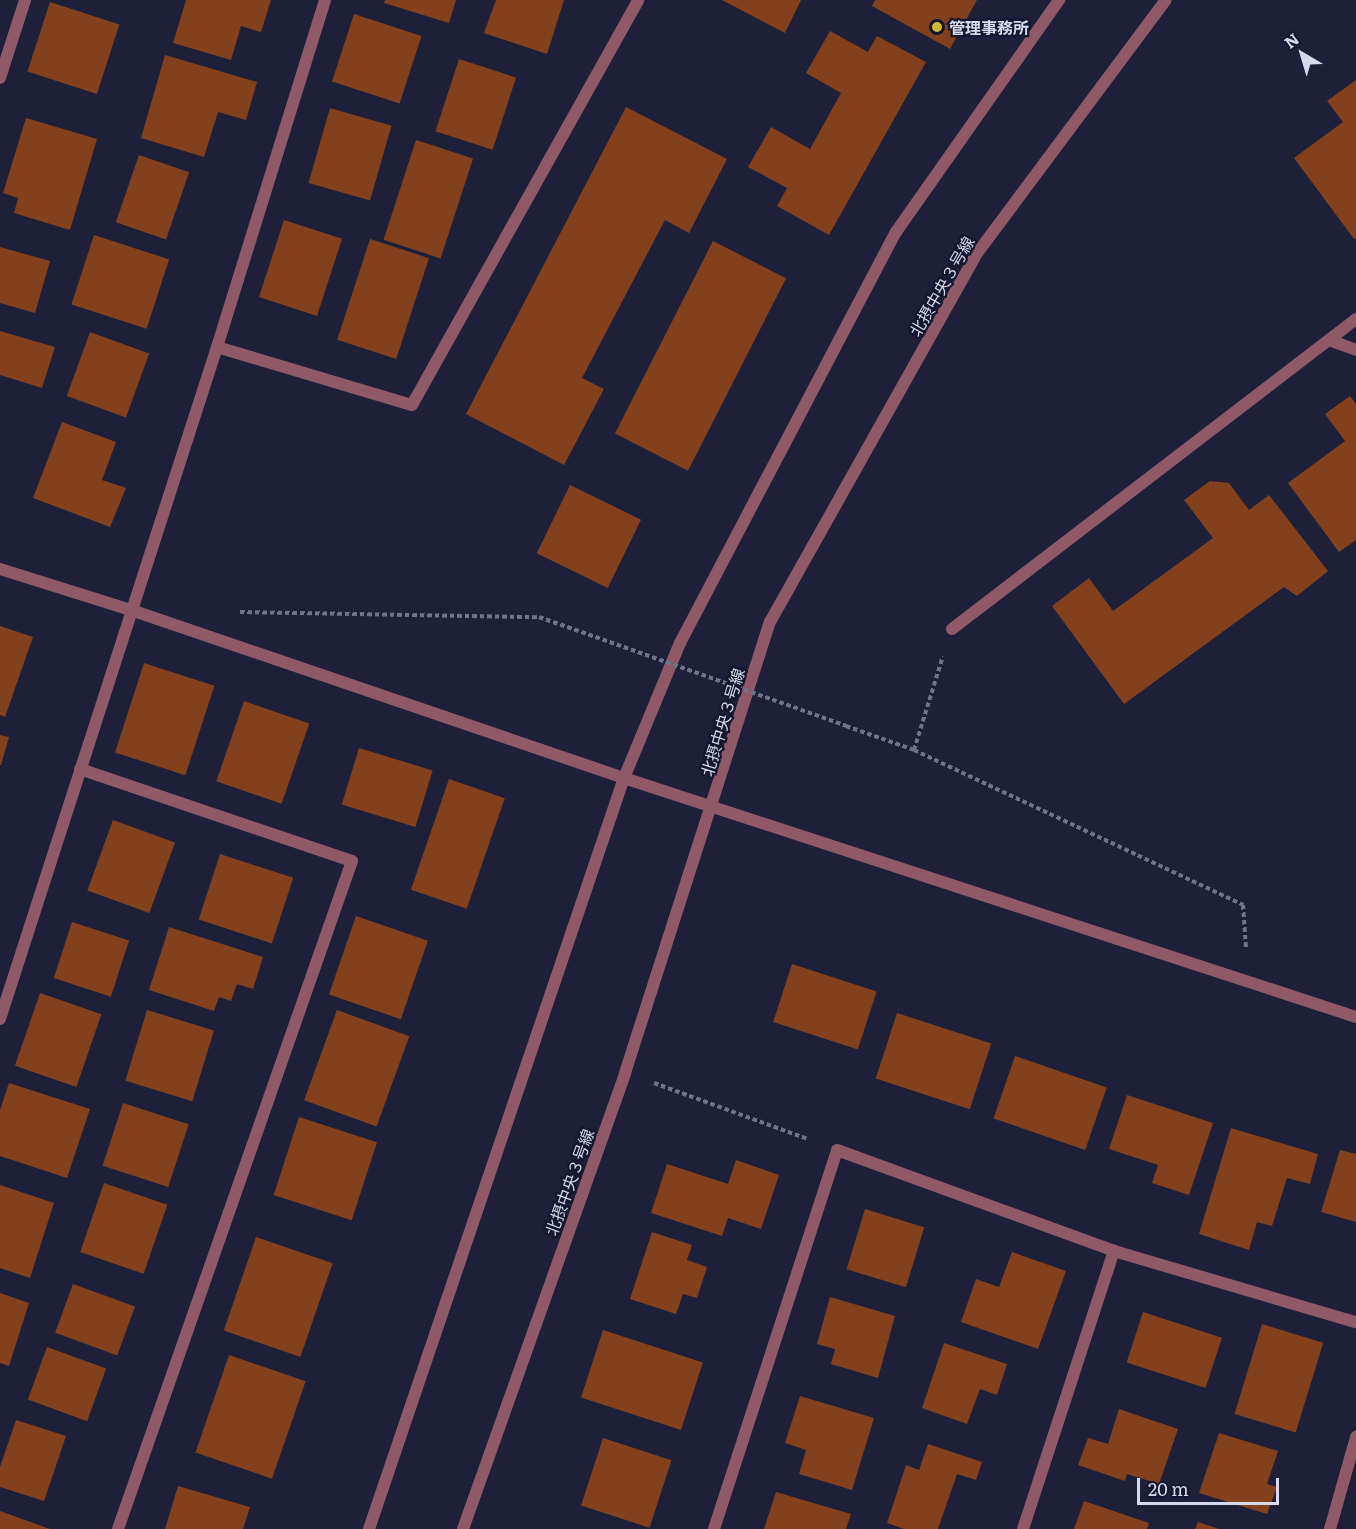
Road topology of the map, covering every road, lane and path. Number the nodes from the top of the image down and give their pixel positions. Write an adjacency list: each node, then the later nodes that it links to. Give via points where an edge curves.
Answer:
1 (25, 0): 6 (street)
2 (325, 0): 9 (street)
3 (638, 0): 9 (street, via 412,405)
4 (1059, 0): 17 (street, via 896,232 680,643)
5 (1166, 0): 18 (street, 北摂中央３号線, via 978,252 776,611)
6 (0, 78)
7 (1356, 319): 8 (street)
8 (1329, 340): 10 (street); 14 (street)
9 (217, 347): 12 (street)
10 (1356, 350)
11 (0, 569): 12 (street)
12 (131, 610): 16 (street); 17 (street)
13 (236, 612): 15 (path, bridge, via 539,617)
14 (952, 629): 15 (path)
15 (914, 750): 19 (path, via 1243,904)
16 (80, 769): 21 (street); 27 (street, via 352,861)
17 (624, 778): 18 (street); 28 (street)
18 (713, 807): 19 (street); 22 (street, 北摂中央３号線)
19 (1249, 981): 20 (street)
20 (1356, 1017)
21 (0, 1019)
22 (625, 1073): 23 (path); 29 (street, 北摂中央３号線)
23 (837, 1150): 24 (street); 30 (street)
24 (1113, 1251): 25 (street); 31 (street)
25 (1356, 1322)
26 (1356, 1437): 32 (street)
27 (118, 1529)
28 (369, 1529)
29 (463, 1529)
30 (714, 1529)
31 (1023, 1529)
32 (1329, 1529)

